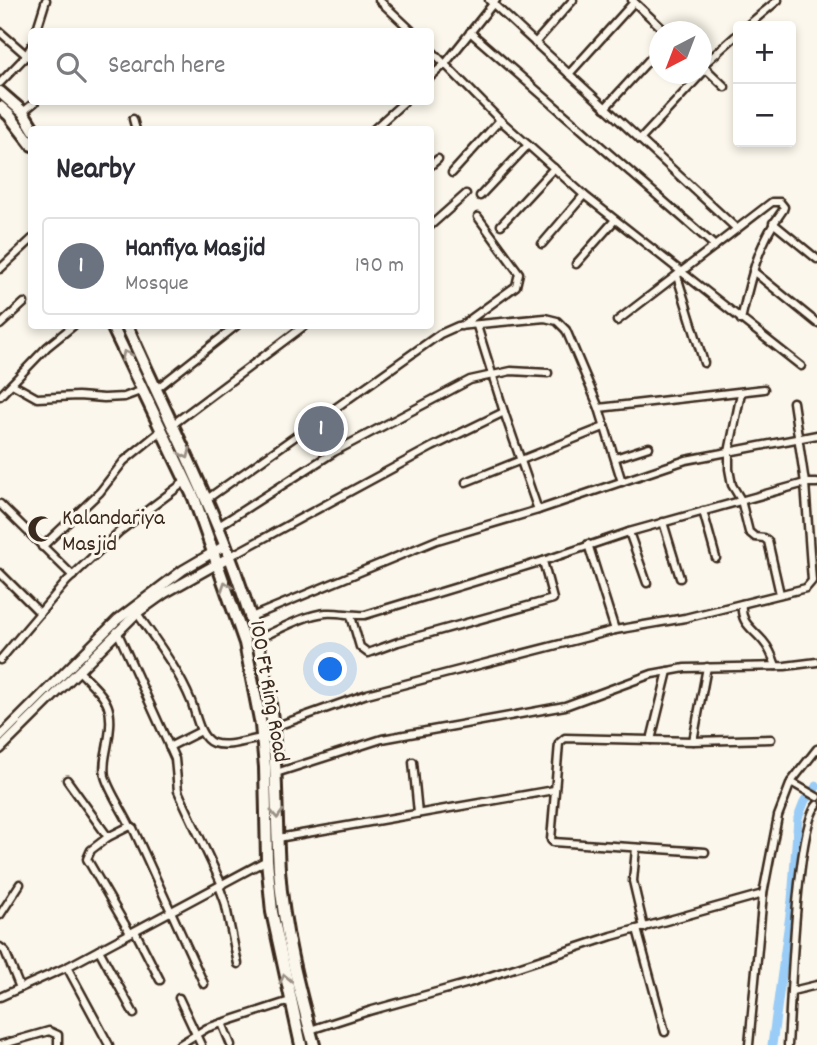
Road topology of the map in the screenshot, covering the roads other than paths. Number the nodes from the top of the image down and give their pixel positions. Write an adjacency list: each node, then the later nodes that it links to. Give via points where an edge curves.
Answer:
1 (47, 0): 9 (street)
2 (379, 0): 10 (street)
3 (573, 0): 14 (street)
4 (778, 0): 8 (street)
5 (492, 1): 12 (street); 14 (street)
6 (633, 1): 7 (street); 22 (street)
7 (654, 21)
8 (753, 21)
9 (37, 28)
10 (409, 28)
11 (0, 32): 16 (street)
12 (470, 32): 20 (street); 56 (street)
13 (733, 39): 18 (street)
14 (535, 43): 22 (street)
15 (434, 53): 20 (street)
16 (28, 57)
17 (28, 59): 24 (street)
18 (712, 59)
19 (649, 60): 31 (street)
20 (445, 64): 21 (street); 34 (street)
21 (434, 74)
22 (569, 74): 31 (street)
23 (712, 76): 26 (street)
24 (0, 83)
25 (688, 84): 39 (street)
26 (724, 87)
27 (0, 92): 32 (main road)
28 (31, 105): 32 (street)
29 (401, 105): 37 (street)
30 (0, 107): 38 (main road)
31 (605, 108): 39 (street)
32 (23, 112): 35 (main road)
33 (133, 119): 36 (street)
34 (500, 120): 40 (street); 44 (street)
35 (32, 126)
36 (135, 126)
37 (377, 126)
38 (28, 140)
39 (640, 140): 53 (street)
40 (528, 145): 43 (street); 47 (street)
41 (438, 159): 42 (street)
42 (434, 162)
43 (554, 168): 46 (street); 52 (street)
44 (452, 173)
45 (466, 194): 50 (street)
46 (584, 195): 49 (street); 55 (street)
47 (480, 196)
48 (478, 217): 67 (street, via 520,278 516,286)
49 (614, 221): 58 (street); 61 (street)
50 (434, 222)
51 (774, 223): 53 (street, via 784,207 776,201); 57 (street); 60 (street)
52 (501, 225)
53 (737, 229): 56 (street)
54 (28, 243): 59 (street)
55 (542, 244)
56 (715, 246): 61 (street)
57 (817, 259)
58 (576, 264)
59 (0, 269)
60 (753, 271): 63 (street); 65 (street)
61 (679, 274): 63 (street); 64 (street); 74 (street)
62 (24, 303): 66 (street)
63 (741, 320): 75 (street)
64 (617, 321)
65 (817, 324)
66 (0, 325)
67 (461, 326): 68 (street); 100 (street, via 440,334)
68 (477, 326): 77 (street); 85 (street, via 545,318 557,321 566,330)
69 (69, 329): 78 (street)
70 (113, 329): 80 (main road, 100 Ft Ring Road, one-way to 70)
71 (128, 329): 81 (main road, 100 Ft Ring Road)
72 (232, 329): 81 (street)
73 (300, 329): 88 (street)
74 (704, 363)
75 (801, 366)
76 (548, 373): 77 (street)
77 (492, 374): 86 (street); 106 (street, via 470,380 334,452)
78 (12, 384): 80 (street, via 37,398 124,397); 83 (street)
79 (764, 389): 82 (street)
80 (143, 390): 88 (main road, 100 Ft Ring Road)
81 (155, 390): 88 (main road, 100 Ft Ring Road)
82 (741, 393): 85 (street); 92 (street)
83 (0, 396)
84 (793, 402): 90 (street)
85 (599, 408): 87 (street)
86 (504, 412): 94 (street); 111 (street)
87 (604, 427): 93 (street); 94 (street)
88 (167, 428): 95 (main road, 100 Ft Ring Road); 100 (main road, 100 Ft Ring Road, one-way to 100); 109 (street, via 124,461 100,492)
89 (817, 435): 90 (street)
90 (799, 438): 92 (street); 99 (street)
91 (649, 447): 93 (street)
92 (729, 452): 97 (street, via 686,460); 101 (street, via 732,485)
93 (615, 458): 97 (street)
94 (521, 460): 96 (street); 103 (street)
95 (186, 481): 110 (main road, 100 Ft Ring Road); 116 (street, via 120,531)
96 (466, 482)
97 (622, 482): 103 (street)
98 (817, 483): 99 (street)
99 (805, 484): 101 (street); 119 (street, via 812,580 806,587)
100 (206, 499): 106 (main road, 100 Ft Ring Road)
101 (741, 500): 104 (street); 119 (street, via 749,532 768,541)
102 (0, 504): 109 (street)
103 (538, 510): 124 (street, via 423,545)
104 (702, 511): 105 (street); 112 (street)
105 (663, 522): 107 (street); 117 (street)
106 (217, 527): 110 (main road, 100 Ft Ring Road)
107 (629, 532): 108 (street); 118 (street)
108 (588, 544): 113 (street); 125 (street)
109 (42, 547): 116 (street)
110 (219, 548): 111 (main road, 100 Ft Ring Road); 114 (main road, 100 Ft Ring Road); 136 (street, via 117,620)
111 (229, 557): 114 (street); 124 (main road, 100 Ft Ring Road)
112 (716, 558)
113 (543, 561): 123 (street); 123 (street, via 553,599 368,653 360,647)
114 (217, 562): 122 (street); 137 (main road, 100 Ft Ring Road, one-way to 114, via 245,643)
115 (0, 573): 121 (street)
116 (73, 576): 121 (street)
117 (680, 578)
118 (647, 583)
119 (780, 594): 120 (street)
120 (742, 604): 125 (street); 130 (street, via 743,621 769,649)
121 (40, 613): 128 (street)
122 (136, 613): 126 (street); 135 (street, via 183,682)
123 (351, 616): 127 (street, via 311,616)
124 (251, 617): 127 (main road, 100 Ft Ring Road)
125 (615, 630): 134 (street, via 367,694)
126 (117, 631): 132 (street); 141 (street)
127 (258, 639): 134 (main road, 100 Ft Ring Road)
128 (0, 660)
129 (817, 662): 130 (street)
130 (776, 666): 131 (street)
131 (707, 667): 133 (street); 140 (street)
132 (79, 671): 142 (street); 152 (street, via 110,709 106,778)
133 (668, 671): 139 (street); 145 (street, via 565,706 382,739)
134 (274, 727): 145 (main road, 100 Ft Ring Road)
135 (201, 731): 137 (street, via 214,743); 141 (street)
136 (0, 737)
137 (262, 738): 157 (main road, 100 Ft Ring Road)
138 (771, 739): 140 (street)
139 (651, 740): 140 (street); 148 (street, via 561,740)
140 (693, 741)
141 (169, 747): 159 (street, via 178,791)
142 (0, 749)
143 (817, 749): 147 (street)
144 (413, 762): 151 (street)
145 (276, 773): 154 (main road, 100 Ft Ring Road, one-way to 154)
146 (67, 780): 153 (street)
147 (795, 783): 149 (street); 160 (street, via 778,816)
148 (554, 790): 151 (street); 155 (street, via 553,842)
149 (817, 797)
150 (817, 805): 173 (street, via 805,841)
151 (418, 813): 154 (street)
152 (130, 825): 153 (street); 161 (street)
153 (108, 837): 164 (street, via 87,859)
154 (278, 838): 179 (main road, 100 Ft Ring Road, via 285,929)
155 (636, 848): 156 (street); 163 (street, via 633,881)
156 (705, 852)
157 (267, 860): 159 (street); 176 (main road, 100 Ft Ring Road, one-way to 157)
158 (20, 884): 162 (street)
159 (221, 885): 161 (street); 167 (street)
160 (764, 894): 163 (street); 190 (street)
161 (172, 912): 164 (street); 170 (street)
162 (0, 915)
163 (640, 928): 179 (street); 180 (street)
164 (132, 932): 166 (street); 169 (street)
165 (0, 947): 172 (street)
166 (99, 950): 168 (street); 177 (street)
167 (238, 964)
168 (67, 967): 172 (street); 185 (street)
169 (160, 980)
170 (204, 984)
171 (817, 985): 173 (street)
172 (20, 988): 174 (street)
173 (792, 990): 191 (street)
174 (0, 998)
175 (179, 998): 181 (street)
176 (290, 1001): 178 (street); 182 (main road, 100 Ft Ring Road)
177 (134, 1014)
178 (222, 1023): 181 (street); 188 (street)
179 (310, 1030): 189 (main road, 100 Ft Ring Road)
180 (665, 1032)
181 (197, 1034): 186 (street); 187 (street)
182 (298, 1044)
183 (0, 1045): 184 (street, via 49,1031 58,1035)
184 (58, 1045)
185 (109, 1045)
186 (179, 1045)
187 (201, 1045)
188 (232, 1045)
189 (314, 1045)
190 (749, 1045)
191 (788, 1045)

